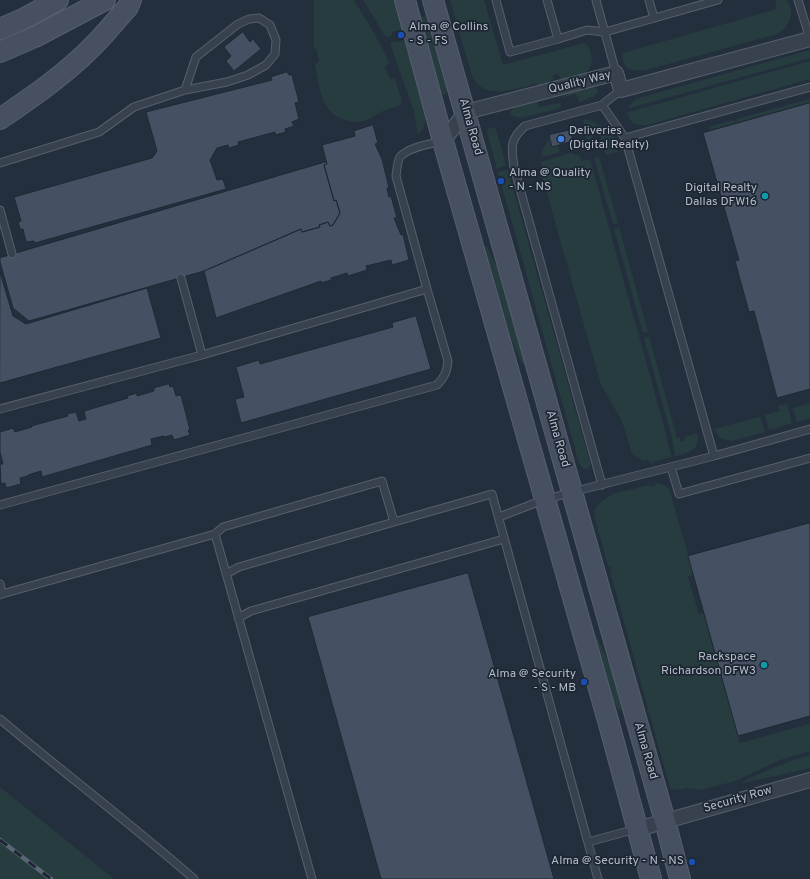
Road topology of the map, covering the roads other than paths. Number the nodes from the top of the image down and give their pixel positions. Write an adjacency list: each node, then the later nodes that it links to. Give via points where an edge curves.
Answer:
1 (58, 0): 13 (street)
2 (105, 0): 17 (street, via 35,37)
3 (131, 0): 24 (street, via 128,7 91,48 63,74)
4 (405, 0): 26 (street)
5 (433, 0): 23 (street, Alma Road)
6 (496, 0): 15 (lane, via 510,52)
7 (547, 0): 15 (lane)
8 (596, 0): 14 (lane)
9 (649, 0): 12 (lane)
10 (718, 0): 12 (lane)
11 (798, 0): 16 (lane)
12 (654, 18): 14 (lane)
13 (0, 28)
14 (605, 32): 15 (lane, via 587,30); 18 (lane)
15 (558, 39)
16 (810, 39): 21 (street, Quality Way)
17 (0, 52)
18 (616, 73): 21 (street, Quality Way); 23 (street, Quality Way)
19 (810, 87): 25 (lane)
20 (185, 90): 20 (lane, via 227,82 266,65 275,54 276,40 270,25 259,18 238,24 196,57); 27 (lane, via 134,107 99,132)
21 (621, 90): 22 (lane)
22 (602, 104): 25 (lane); 38 (lane, via 525,126 513,140 511,151)
23 (466, 112): 26 (street); 39 (street, Alma Road)
24 (0, 119)
25 (625, 138): 35 (lane)
26 (443, 141): 31 (lane, via 407,152 400,157 397,166 396,176); 40 (street)
27 (0, 163)
28 (0, 210): 29 (lane)
29 (12, 254)
30 (181, 278): 32 (lane)
31 (427, 288): 32 (lane); 41 (lane, via 448,361 447,371 437,385)
32 (202, 355): 33 (lane)
33 (0, 409)
34 (810, 429): 35 (lane)
35 (714, 456): 37 (lane)
36 (810, 458): 37 (lane, via 679,494)
37 (671, 467): 38 (lane)
38 (602, 485): 39 (lane)
39 (572, 492): 40 (lane); 52 (street, Alma Road)
40 (545, 500): 42 (lane); 53 (street)
41 (0, 505)
42 (499, 517): 43 (lane, via 492,494); 45 (lane)
43 (394, 522): 44 (lane, via 382,481 223,527); 46 (lane, via 239,567)
44 (215, 534): 46 (lane); 48 (lane)
45 (504, 539): 49 (lane, via 251,611); 54 (lane)
46 (226, 574): 49 (lane)
47 (0, 584): 48 (lane)
48 (1, 594)
49 (238, 618): 56 (lane)
50 (0, 719): 55 (lane)
51 (810, 780): 52 (street, Security Row)
52 (665, 821): 53 (street, Security Row); 59 (street, Alma Road)
53 (638, 829): 54 (lane); 58 (street)
54 (588, 842): 57 (lane)
55 (194, 879)
56 (312, 879)
57 (598, 879)
58 (651, 879)
59 (680, 879)

